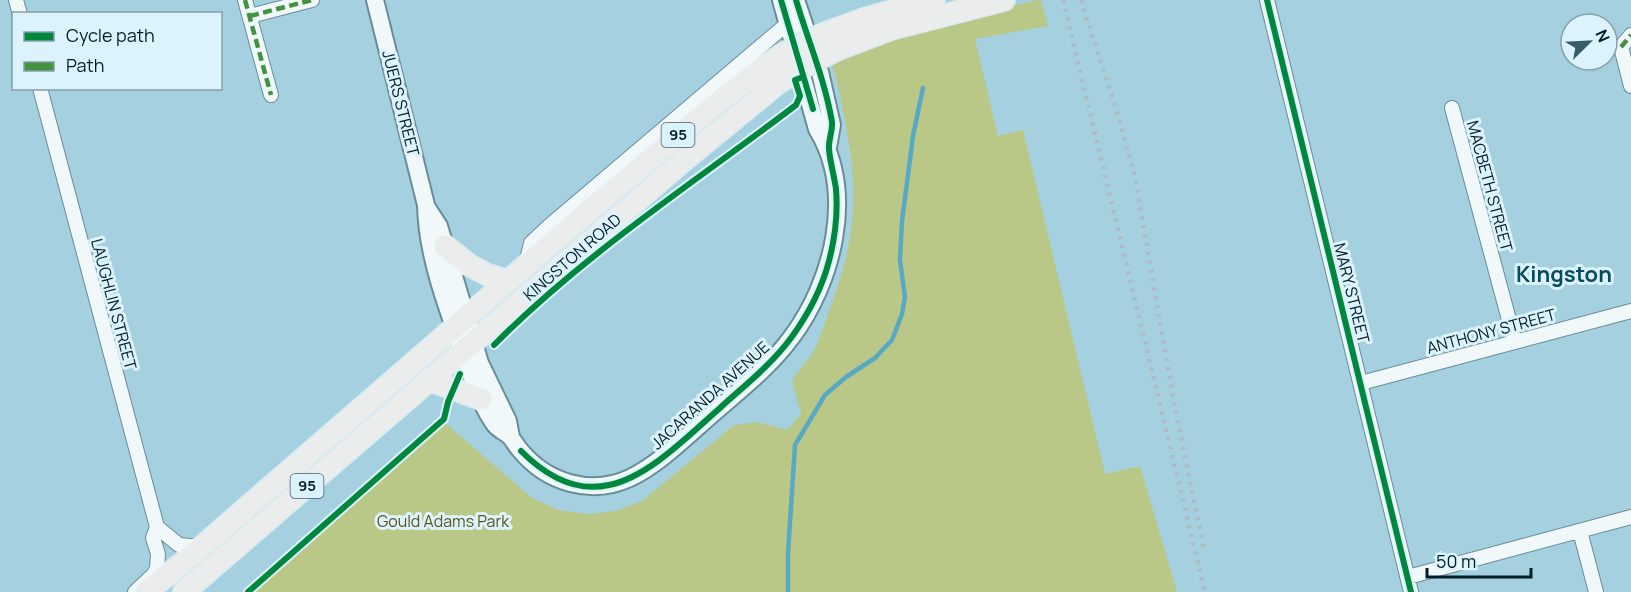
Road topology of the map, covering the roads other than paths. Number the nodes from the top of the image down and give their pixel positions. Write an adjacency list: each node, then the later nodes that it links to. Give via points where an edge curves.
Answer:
1 (245, 0): 9 (street)
2 (312, 0): 9 (street)
3 (375, 0): 19 (street, JUERS STREET)
4 (781, 0): 10 (street, JACARANDA AVENUE)
5 (796, 0): 18 (street, JACARANDA AVENUE, via 820,72 832,125)
6 (934, 0): 12 (main road, KINGSTON ROAD / 95, via 867,18)
7 (1004, 0): 12 (main road, KINGSTON ROAD / 95)
8 (1267, 0): 28 (street, MARY STREET)
9 (250, 16): 16 (street)
10 (788, 24): 18 (street, JACARANDA AVENUE, via 817,129); 21 (street, KINGSTON ROAD, via 549,226 531,243)
11 (1631, 35): 14 (street, via 1621,47)
12 (835, 40): 13 (main road, KINGSTON ROAD / 95, bridge, via 806,41 783,53)
13 (773, 74): 21 (main road, KINGSTON ROAD / 95, via 674,138); 26 (main road, KINGSTON ROAD / 95, via 683,161)
14 (1631, 86)
15 (41, 90): 32 (street, LAUGHLIN STREET)
16 (271, 95)
17 (1452, 108): 25 (street, MACBETH STREET)
18 (828, 147): 30 (street, JACARANDA AVENUE, via 836,207 825,274 790,340 752,379 652,464 609,485 583,486 552,477 520,451)
19 (426, 205): 20 (street, JUERS STREET); 24 (street, JUERS STREET, via 427,229)
20 (445, 246): 22 (main road, via 469,265); 24 (street, JUERS STREET)
21 (526, 264): 22 (main road, KINGSTON ROAD / 95)
22 (507, 281): 24 (main road, KINGSTON ROAD / 95)
23 (1631, 311): 25 (street, ANTHONY STREET)
24 (460, 321): 26 (street, JACARANDA AVENUE); 34 (main road, KINGSTON ROAD / 95)
25 (1515, 342): 28 (street, ANTHONY STREET)
26 (468, 346): 27 (main road, KINGSTON ROAD / 95); 29 (street, JACARANDA AVENUE); 30 (street, JACARANDA AVENUE, via 508,421)
27 (429, 380): 29 (main road); 35 (main road, KINGSTON ROAD / 95)
28 (1360, 383): 36 (street, MARY STREET)
29 (481, 399): 30 (street, JACARANDA AVENUE, via 496,426)
30 (511, 437)
31 (1631, 517): 33 (street)
32 (157, 527): 34 (street, via 179,545); 37 (street, LAUGHLIN STREET, via 153,538 157,568)
33 (1580, 531): 36 (street); 42 (street)
34 (201, 547): 38 (main road, KINGSTON ROAD / 95)
35 (214, 567): 39 (main road, KINGSTON ROAD / 95); 40 (street)
36 (1408, 577): 41 (street, MARY STREET)
37 (135, 592)
38 (146, 592)
39 (184, 592)
40 (200, 592)
41 (1411, 592)
42 (1596, 592)

